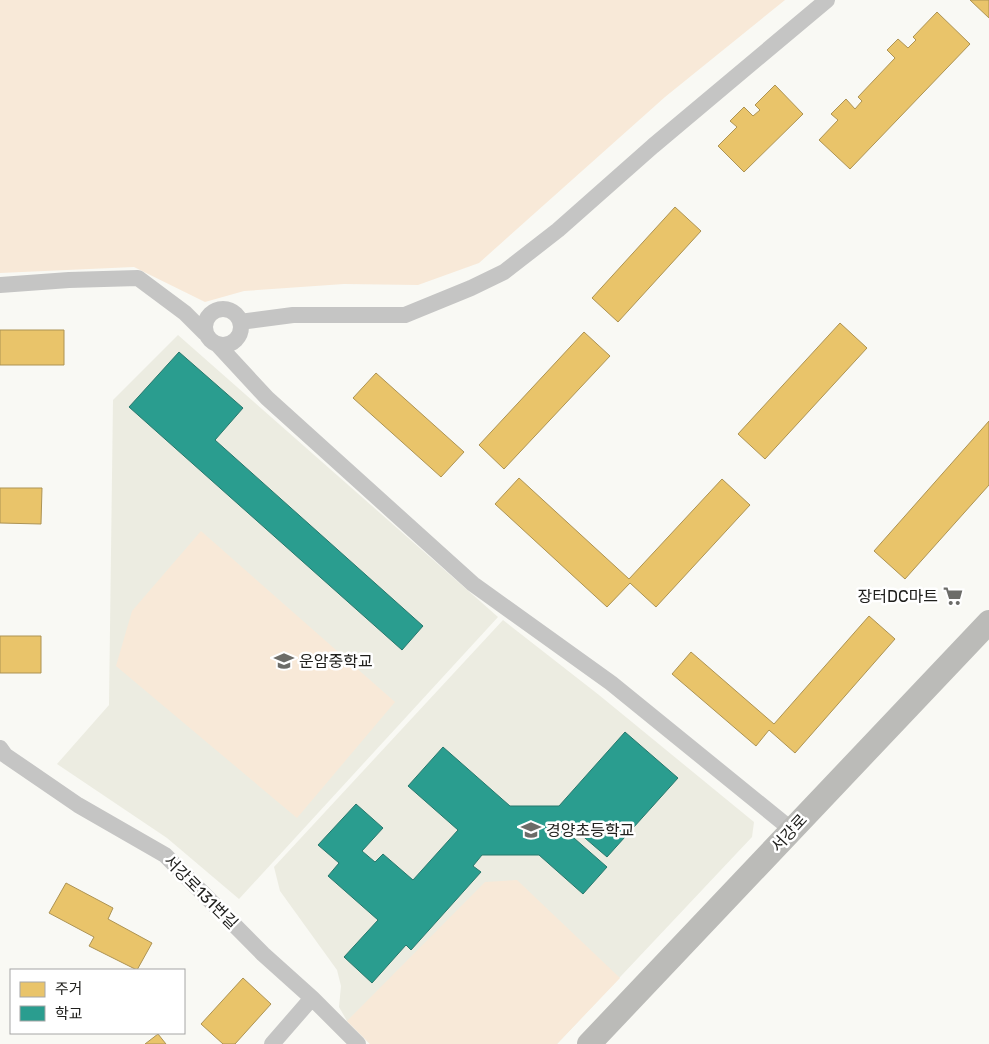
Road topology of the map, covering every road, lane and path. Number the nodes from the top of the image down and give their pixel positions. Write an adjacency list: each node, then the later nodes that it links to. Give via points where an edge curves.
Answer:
1 (827, 0): 3 (street, via 558,230 504,272 405,315 293,315)
2 (0, 285): 4 (street, via 138,278 186,313)
3 (240, 322): 4 (street, via 232,310 215,310 206,318); 5 (street, via 241,332 234,342)
4 (205, 333): 5 (street, via 210,341)
5 (217, 344): 8 (street, via 266,398 473,584 611,683)
6 (989, 622): 8 (main road, 서강로)
7 (0, 748): 9 (street, 서강로131번길, via 78,805 165,854 263,954)
8 (792, 830): 12 (main road, 서강로)
9 (312, 998): 10 (street); 11 (street, 서강로131번길)
10 (272, 1044)
11 (358, 1044)
12 (589, 1044)

